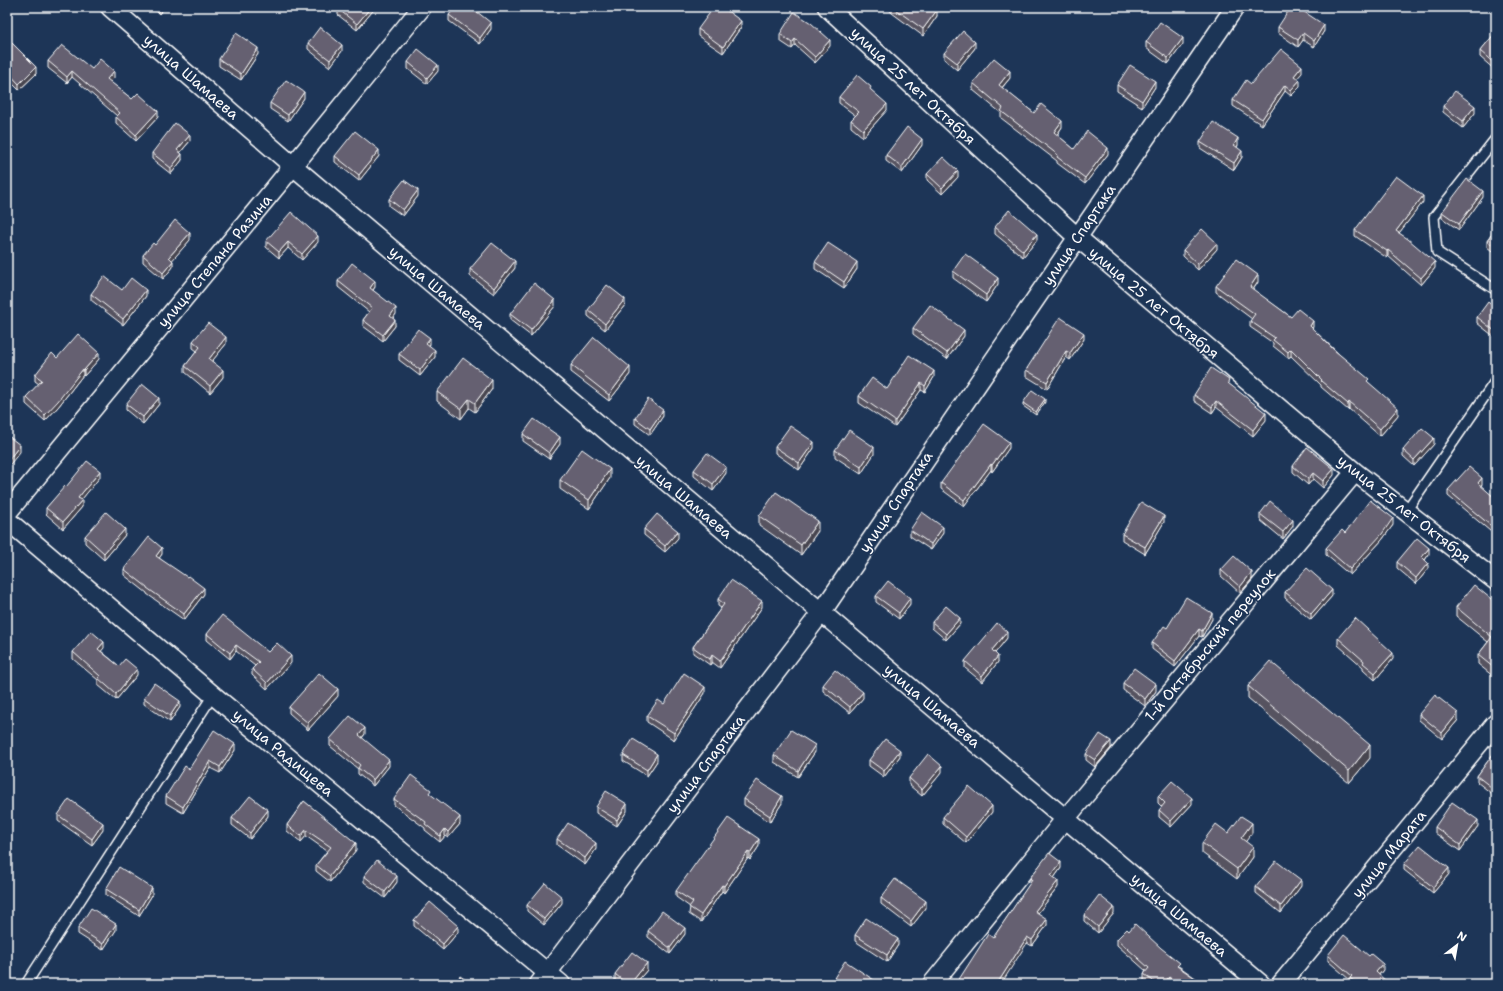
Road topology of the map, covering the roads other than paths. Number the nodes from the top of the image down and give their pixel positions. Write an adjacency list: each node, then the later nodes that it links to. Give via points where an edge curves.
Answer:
1 (110, 7): 6 (street, улица Шамаева)
2 (422, 7): 6 (street, улица Степана Разина)
3 (827, 7): 7 (street, улица 25 лет Октября)
4 (1235, 7): 7 (street, улица Спартака)
5 (1496, 138): 8 (lane, via 1434,217 1437,252)
6 (294, 166): 12 (street, улица Степана Разина); 15 (street, улица Шамаева)
7 (1077, 237): 10 (street, улица 25 лет Октября); 15 (street, улица Спартака)
8 (1496, 290)
9 (1496, 380): 11 (lane)
10 (1355, 472): 11 (street, улица 25 лет Октября); 18 (street, 1-й Октябрьский переулок)
11 (1406, 511): 14 (street, улица 25 лет Октября)
12 (7, 513)
13 (7, 520): 16 (street, улица Радищева)
14 (1496, 581)
15 (821, 613): 18 (street, улица Шамаева); 19 (street, улица Спартака)
16 (213, 695): 19 (street, улица Радищева); 20 (lane)
17 (1496, 723): 23 (street, улица Марата)
18 (1066, 818): 21 (street, 1-й Октябрьский переулок); 22 (street, улица Шамаева)
19 (549, 980)
20 (26, 984)
21 (932, 984)
22 (1261, 984)
23 (1281, 984)

